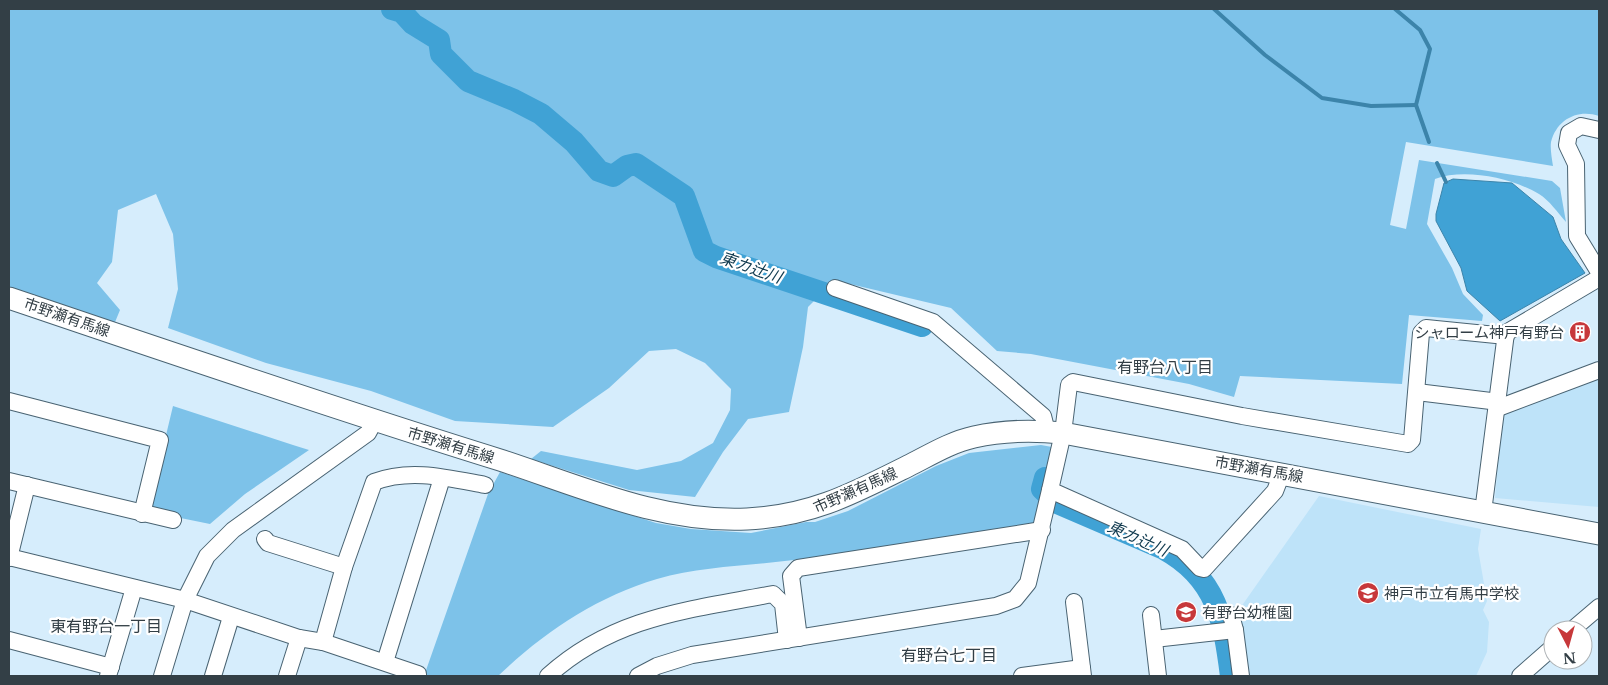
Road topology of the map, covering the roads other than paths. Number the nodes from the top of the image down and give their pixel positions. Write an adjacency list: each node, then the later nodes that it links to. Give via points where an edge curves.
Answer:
1 (1599, 130): 2 (street, via 1581,126 1569,133 1566,145 1576,164 1577,236)
2 (1599, 272)
3 (1599, 278): 6 (street, via 1506,332)
4 (835, 288): 12 (street, via 933,322 1043,416)
5 (9, 298): 11 (main road, 市野瀬有馬線)
6 (1506, 336): 8 (street, via 1426,328 1421,333); 10 (street)
7 (1599, 370): 10 (street)
8 (1417, 392): 10 (street); 12 (street, via 1412,440 1408,444 1242,416 1073,382 1069,385)
9 (9, 400): 20 (street, via 160,440)
10 (1498, 405): 19 (street)
11 (374, 422): 12 (main road, 市野瀬有馬線, via 639,506 703,519 746,519 802,512 849,495 959,441 1011,431); 28 (street, via 368,433 233,530 207,556)
12 (1055, 432): 13 (main road, 市野瀬有馬線); 18 (street)
13 (1282, 473): 18 (street, via 1275,491 1204,569 1182,549); 19 (main road, 市野瀬有馬線)
14 (442, 478): 17 (street); 26 (street, via 411,474 389,476 374,482); 40 (street)
15 (9, 481): 16 (street)
16 (27, 485): 20 (street); 25 (street)
17 (485, 485)
18 (1050, 490): 22 (street)
19 (1483, 512): 23 (main road, 市野瀬有馬線)
20 (142, 514): 21 (street)
21 (173, 520)
22 (1042, 530): 35 (street, via 1028,583 1015,598 996,606); 35 (street, via 798,568 790,576)
23 (1599, 534)
24 (265, 539): 26 (street, via 268,543)
25 (9, 557): 27 (street)
26 (344, 567): 38 (street)
27 (134, 588): 28 (street); 41 (street)
28 (185, 600): 32 (street); 44 (street)
29 (1074, 602): 42 (street)
30 (1599, 607): 33 (street)
31 (1151, 615): 36 (street)
32 (231, 617): 34 (street); 45 (street)
33 (1584, 620)
34 (299, 638): 38 (street); 46 (street)
35 (793, 639): 48 (street, via 783,604 773,594 657,616 626,627 610,633); 49 (street, via 692,655)
36 (1154, 639): 51 (street); 52 (street, via 1233,623)
37 (9, 640): 41 (street)
38 (323, 642): 40 (street)
39 (1543, 657): 43 (street)
40 (385, 662): 47 (street)
41 (109, 672)
42 (1082, 672): 50 (street)
43 (1524, 675)
44 (162, 676)
45 (213, 676)
46 (287, 676)
47 (418, 676)
48 (548, 676)
49 (638, 676)
50 (1022, 676)
51 (1158, 676)
52 (1240, 676)

